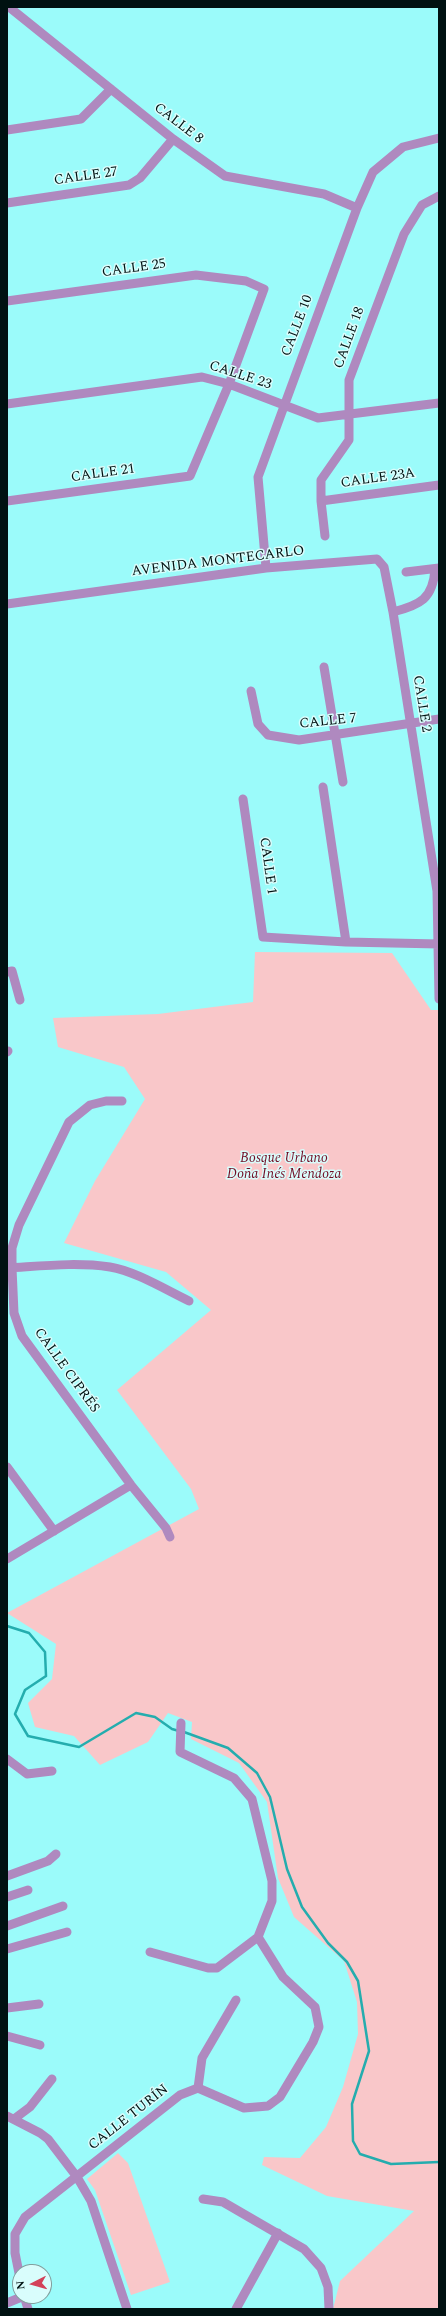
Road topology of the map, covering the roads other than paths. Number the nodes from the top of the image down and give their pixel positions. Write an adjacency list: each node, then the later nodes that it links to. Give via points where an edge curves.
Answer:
1 (9, 7): 2 (street, CALLE 8)
2 (111, 89): 3 (street, via 81,118); 4 (street, CALLE 8)
3 (7, 130)
4 (173, 138): 7 (street, CALLE 27, via 140,178 129,185); 8 (street, CALLE 8, via 225,176 324,194)
5 (439, 138): 8 (street, CALLE 10, via 403,147 373,172)
6 (439, 196): 14 (street, CALLE 18, via 422,205 404,234 349,380)
7 (7, 203)
8 (357, 208): 13 (street, CALLE 10)
9 (7, 301): 10 (street, CALLE 25, via 196,275 246,281 264,289)
10 (228, 384): 12 (street, CALLE 23, via 202,377); 13 (street, CALLE 23); 16 (street, CALLE 21, via 190,476)
11 (439, 403): 14 (street, CALLE 23)
12 (7, 404)
13 (283, 405): 14 (street, CALLE 23, via 318,418); 19 (street, CALLE 10, via 258,477)
14 (348, 416): 17 (street, CALLE 18, via 349,440 321,480)
15 (439, 485): 17 (street, CALLE 23A)
16 (7, 501)
17 (321, 501): 18 (street, CALLE 18)
18 (325, 536)
19 (266, 568): 22 (street, AVENIDA MONTECARLO); 23 (street, AVENIDA MONTECARLO, via 377,559 384,567)
20 (437, 569): 21 (street); 23 (street, via 434,585 426,597 412,607)
21 (406, 572)
22 (7, 604)
23 (393, 612): 27 (street, CALLE 2)
24 (324, 667): 28 (street)
25 (251, 691): 28 (street, CALLE 7, via 258,724 268,735 299,740)
26 (439, 719): 27 (street, CALLE 7)
27 (410, 724): 28 (street, CALLE 7); 32 (street, CALLE 2)
28 (336, 736): 29 (street)
29 (343, 782)
30 (322, 787): 33 (street)
31 (243, 799): 33 (street, CALLE 1, via 263,937)
32 (438, 891): 34 (street, CALLE 2)
33 (346, 942): 34 (street)
34 (438, 944): 36 (street, CALLE 2)
35 (7, 972): 37 (street, via 12,971)
36 (439, 999)
37 (20, 1000)
38 (122, 1101): 39 (street, CALLE CIPRÉS, via 90,1105 69,1122 19,1225)
39 (9, 1268): 40 (street, via 67,1264 112,1268 141,1278); 42 (street, CALLE CIPRÉS, via 14,1313 22,1336)
40 (189, 1301)
41 (7, 1467): 43 (street)
42 (131, 1485): 43 (street); 44 (street, CALLE CIPRÉS, via 166,1528)
43 (54, 1531): 45 (street)
44 (170, 1538)
45 (7, 1559)
46 (181, 1723): 56 (street, via 180,1752 234,1778 252,1799 272,1881 272,1901)
47 (7, 1759): 48 (street, via 27,1774)
48 (52, 1770)
49 (56, 1854): 50 (street, via 48,1861)
50 (7, 1876)
51 (28, 1890): 52 (street)
52 (7, 1897)
53 (63, 1906): 54 (street)
54 (7, 1926)
55 (67, 1932): 57 (street)
56 (258, 1937): 58 (street, via 217,1968 208,1968); 65 (street, via 283,1977 315,2007 319,2027 313,2042 280,2096 268,2106 244,2108)
57 (7, 1949)
58 (150, 1952)
59 (236, 2000): 65 (street, via 202,2058)
60 (39, 2004): 61 (street)
61 (7, 2008)
62 (7, 2036): 63 (street)
63 (40, 2045)
64 (52, 2079): 66 (street, via 30,2107)
65 (198, 2088): 67 (street, CALLE TURÍN, via 180,2095)
66 (10, 2117): 67 (street, via 48,2139)
67 (77, 2177): 70 (street, CALLE TURÍN, via 25,2217 15,2234); 71 (street, via 91,2201)
68 (203, 2199): 69 (street, via 223,2202)
69 (278, 2233): 72 (street); 73 (street, via 304,2249 321,2268 328,2287)
70 (17, 2264)
71 (127, 2309)
72 (236, 2309)
73 (329, 2309)

